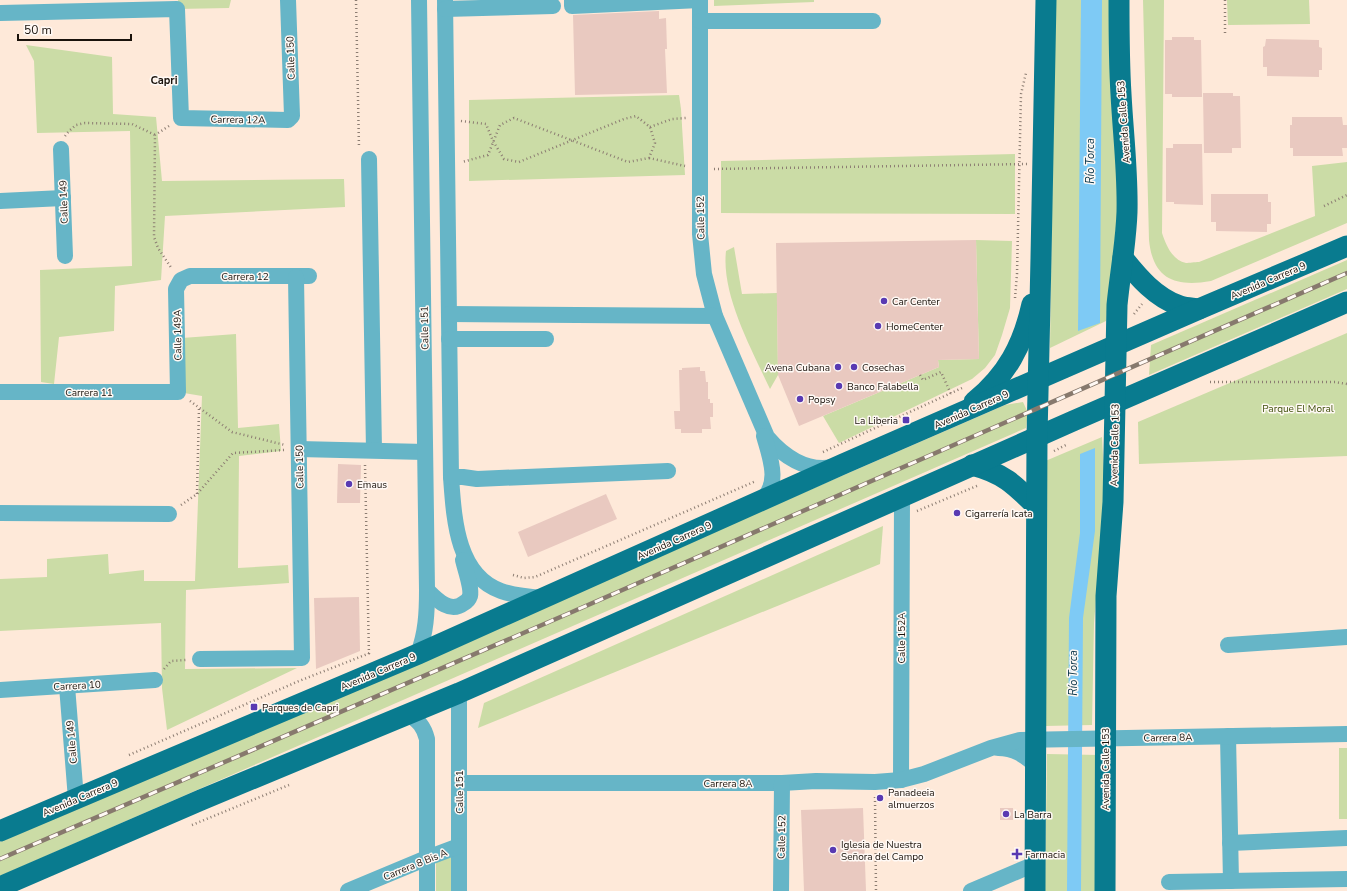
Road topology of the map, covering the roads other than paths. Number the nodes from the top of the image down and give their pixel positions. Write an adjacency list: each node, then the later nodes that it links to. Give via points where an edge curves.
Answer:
1 (288, 0): 12 (street, Calle 150)
2 (419, 0): 39 (street, Calle 151)
3 (572, 0): 4 (street, via 572,6)
4 (700, 0): 10 (street, Calle 152)
5 (1046, 0): 19 (main road)
6 (1119, 0): 20 (main road, Avenida Calle 153, via 1119,67 1127,211)
7 (445, 5): 8 (street); 25 (street)
8 (553, 6)
9 (0, 13): 12 (street, Carrera 12A, via 177,9 181,118 288,120)
10 (700, 21): 11 (street); 26 (street, Calle 152, via 700,234 704,274)
11 (874, 21)
12 (292, 116)
13 (61, 149): 15 (street, Calle 149)
14 (369, 159): 38 (street)
15 (63, 198): 16 (street); 18 (street, Calle 149)
16 (0, 201)
17 (1347, 246): 24 (main road, Avenida Carrera 9)
18 (65, 256)
19 (1042, 258): 30 (main road); 34 (main road, via 1026,330 1014,356 994,384)
20 (1123, 258): 24 (main road, via 1159,295 1181,306); 29 (main road, Avenida Calle 153)
21 (303, 277): 22 (street, Carrera 12, via 190,276); 37 (street, Calle 150)
22 (181, 280): 32 (street, Calle 149A, via 176,289)
23 (1347, 302): 33 (main road)
24 (1199, 309): 29 (main road, Avenida Carrera 9)
25 (449, 314): 26 (street); 27 (street)
26 (715, 316): 35 (street, Calle 152)
27 (449, 339): 28 (street); 43 (street)
28 (546, 339)
29 (1110, 348): 30 (main road, Avenida Carrera 9); 33 (main road, Avenida Calle 153)
30 (1038, 380): 34 (main road, Avenida Carrera 9); 36 (main road)
31 (0, 392): 32 (street, Carrera 11)
32 (178, 392)
33 (1108, 406): 36 (main road); 63 (main road, Avenida Calle 153, via 1112,529)
34 (960, 414): 40 (main road, Avenida Carrera 9)
35 (761, 425): 40 (street, Calle 152, via 776,448 798,462 813,467); 45 (street, Calle 152, via 773,480 770,491)
36 (1037, 437): 41 (main road); 46 (main road)
37 (299, 449): 38 (street); 55 (street, Calle 150, via 302,658)
38 (374, 450): 39 (street)
39 (425, 452): 50 (street, Calle 151)
40 (843, 464): 45 (main road, Avenida Carrera 9)
41 (972, 465): 44 (main road); 46 (main road, via 1001,475)
42 (668, 471): 43 (street, via 477,479)
43 (451, 477): 49 (street)
44 (902, 496): 59 (main road); 67 (street, Calle 152A)
45 (762, 501): 51 (main road, Avenida Carrera 9)
46 (1036, 506): 64 (main road)
47 (0, 513): 48 (street)
48 (169, 514)
49 (460, 543): 50 (street, via 470,597 460,606 445,606); 51 (street, via 471,566 489,585 522,597)
50 (427, 590): 54 (street, Calle 151, via 426,629)
51 (545, 598): 54 (main road, Avenida Carrera 9)
52 (1347, 637): 53 (street)
53 (1228, 645)
54 (418, 654): 70 (main road, Avenida Carrera 9)
55 (200, 659)
56 (155, 680): 57 (street, Carrera 10)
57 (67, 686): 58 (street, Carrera 10); 70 (street, Calle 149)
58 (0, 690)
59 (459, 693): 60 (main road); 68 (street, Calle 151)
60 (408, 714): 75 (street, via 418,720 427,739); 80 (main road)
61 (1347, 734): 62 (street, Carrera 8A)
62 (1228, 736): 63 (street, Carrera 8A); 73 (street)
63 (1098, 739): 64 (street, Carrera 8A); 87 (main road, Avenida Calle 153)
64 (1036, 740): 65 (street, Carrera 8A, via 1020,740); 66 (main road)
65 (991, 748): 66 (street, Carrera 8A, via 1015,750 1028,757); 67 (street, Carrera 8A, via 924,774)
66 (1036, 766): 76 (main road)
67 (901, 780): 69 (street, Carrera 8A)
68 (459, 783): 69 (street, Carrera 8A); 74 (street, Calle 151)
69 (782, 783): 84 (street, Calle 152)
70 (76, 799): 71 (main road, Avenida Carrera 9)
71 (0, 831)
72 (1347, 838): 73 (street)
73 (1230, 843): 78 (street)
74 (459, 846): 75 (street, Carrera 8 Bis A); 83 (street, Calle 151)
75 (427, 858): 81 (street, Carrera 8 Bis A); 82 (street)
76 (1035, 864): 85 (street); 86 (main road)
77 (1347, 879): 78 (street)
78 (1232, 881): 79 (street)
79 (1169, 882)
80 (0, 887)
81 (348, 891)
82 (427, 891)
83 (459, 891)
84 (781, 891)
85 (971, 891)
86 (1035, 891)
87 (1105, 891)

